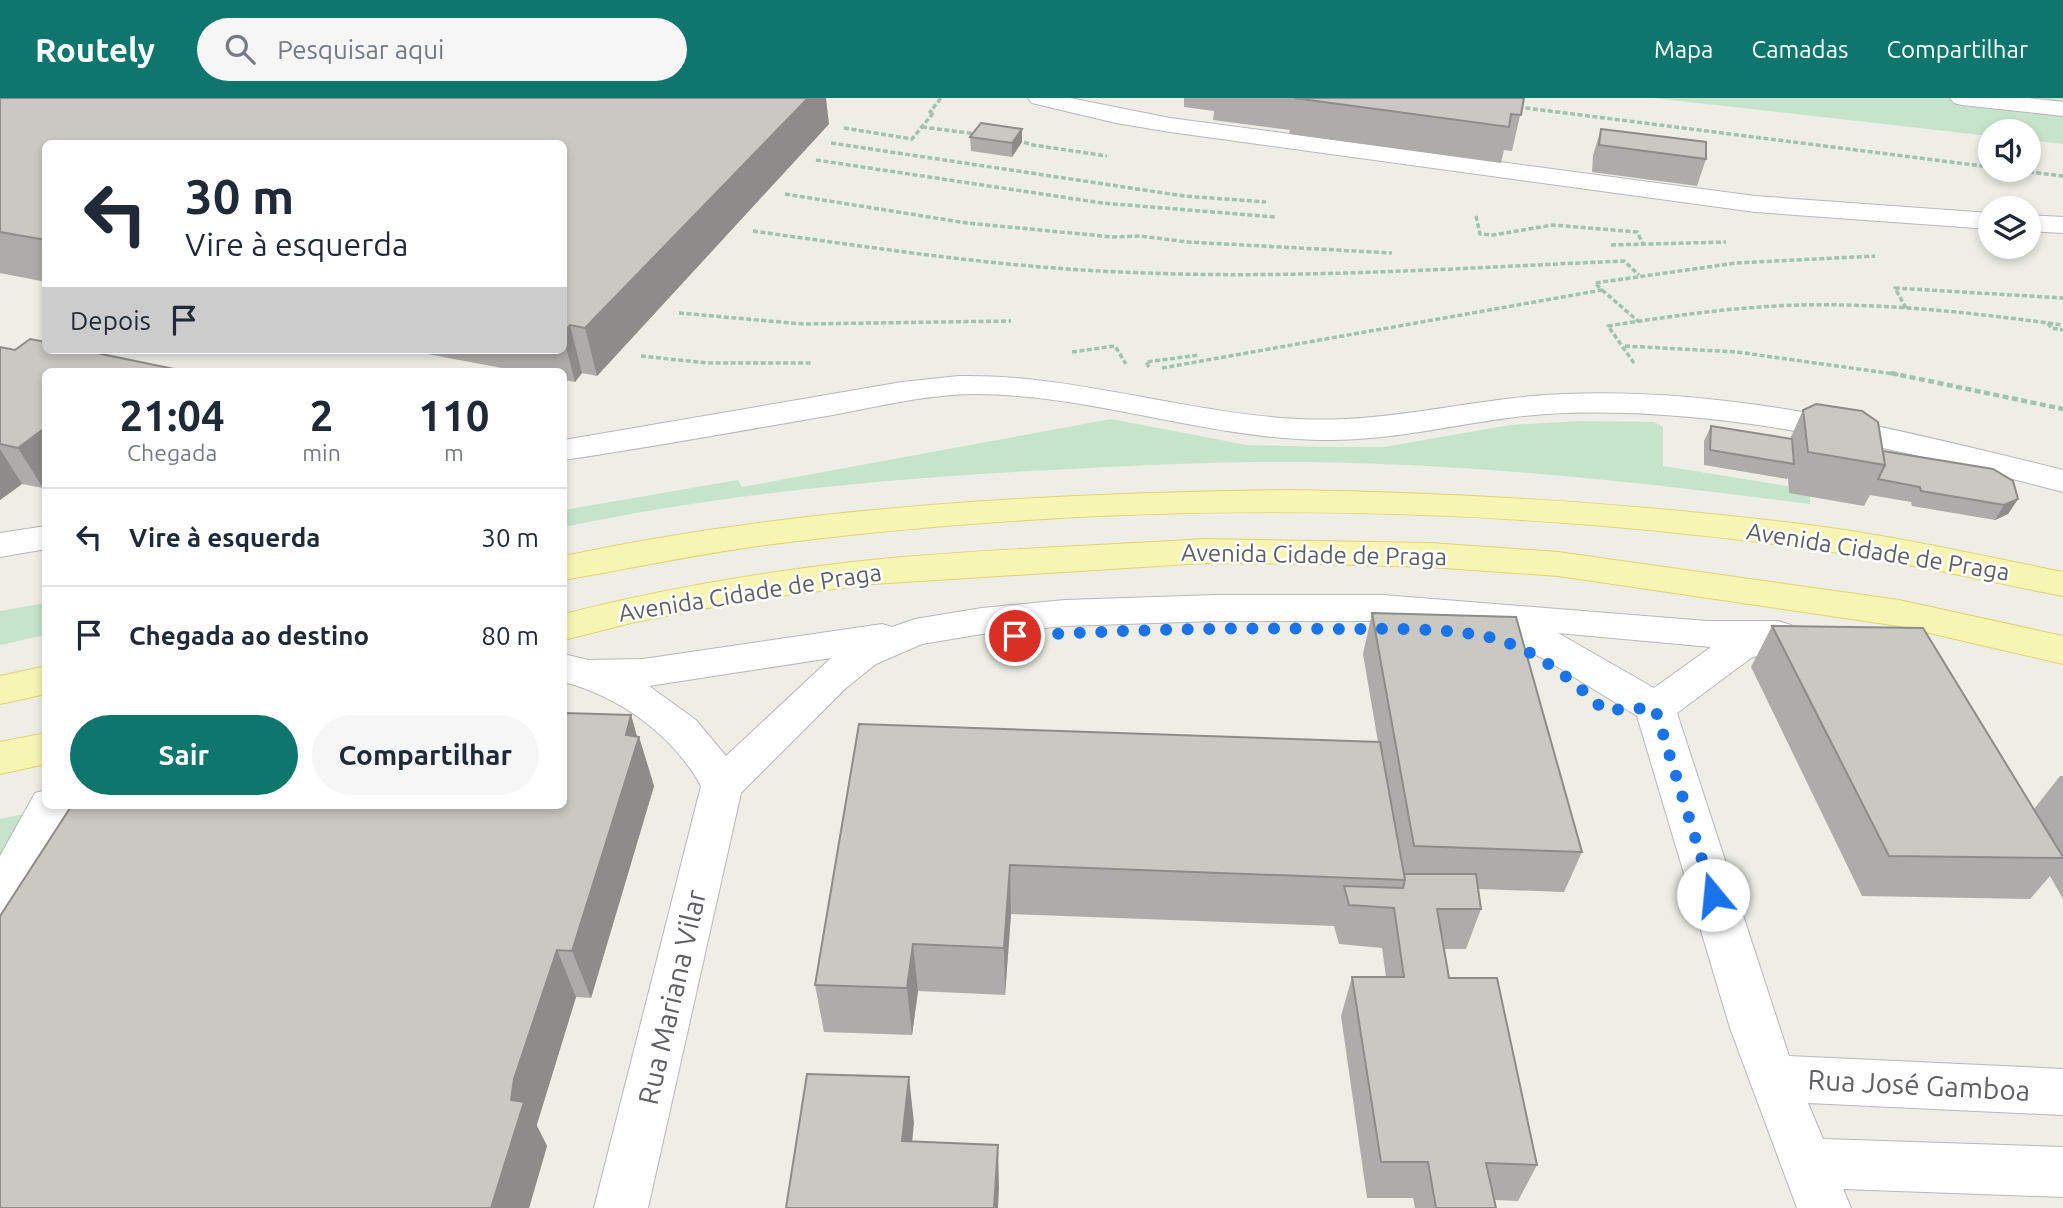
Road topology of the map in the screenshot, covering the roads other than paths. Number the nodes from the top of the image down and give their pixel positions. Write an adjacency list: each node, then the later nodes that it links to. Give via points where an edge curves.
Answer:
1 (1040, 98): 4 (street, via 1170,125 1755,204)
2 (1962, 98): 3 (street)
3 (2063, 109)
4 (1978, 220)
5 (2041, 224): 6 (street)
6 (2063, 225)
7 (567, 449): 8 (street, via 910,390 985,385 1028,387 1291,429 1368,429 1563,403 1706,411 1860,435)
8 (2063, 481)
9 (42, 538): 10 (street)
10 (0, 545)
11 (567, 567): 12 (main road, Avenida Cidade de Praga, via 860,522 1120,504 1260,500 1578,511 1827,540)
12 (2063, 584)
13 (1465, 615): 15 (street, via 1383,608 1215,608 1065,613); 16 (street, via 1731,636); 22 (street, via 1536,637)
14 (567, 626): 17 (main road, Avenida Cidade de Praga, via 712,595 873,572 1205,551 1430,555 1558,564 1899,613)
15 (915, 632): 19 (street, via 643,673); 25 (street, via 862,654)
16 (1778, 634): 17 (street); 22 (street, via 1737,648)
17 (1997, 636): 18 (main road, Avenida Cidade de Praga)
18 (2063, 650)
19 (576, 671): 25 (street, via 660,712 697,746)
20 (42, 681): 21 (main road)
21 (0, 690)
22 (1655, 708): 28 (street, via 1754,1028)
23 (42, 749): 24 (main road)
24 (0, 758)
25 (722, 786): 32 (street, Rua Mariana Vilar)
26 (48, 809): 27 (street)
27 (0, 898)
28 (1774, 1078): 29 (street, Rua José Gamboa); 31 (street)
29 (2063, 1092)
30 (2063, 1172): 31 (street)
31 (1816, 1185)
32 (621, 1208)

